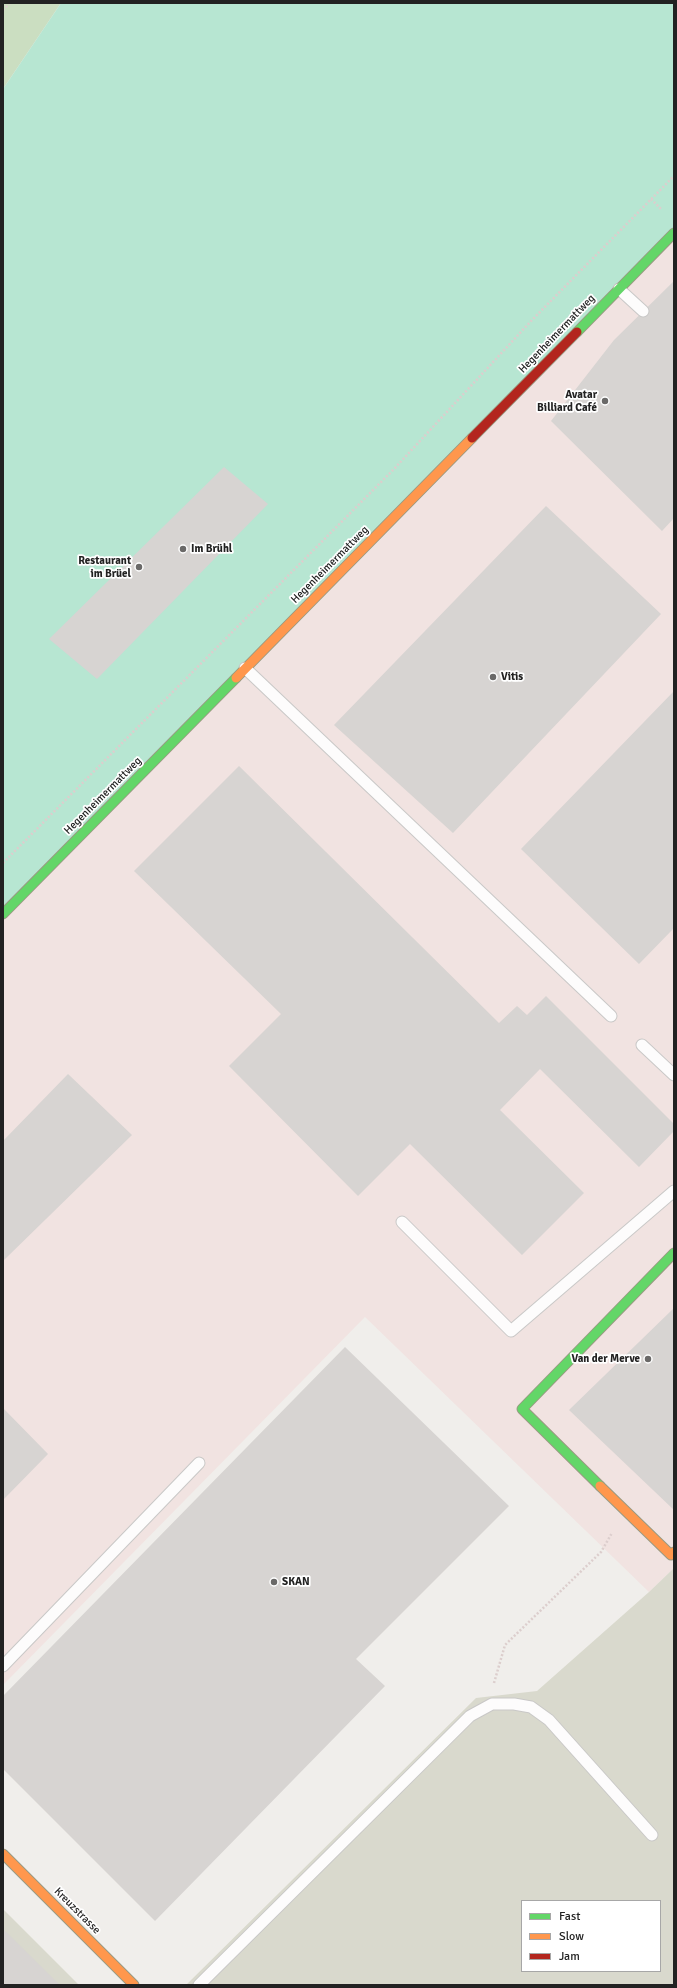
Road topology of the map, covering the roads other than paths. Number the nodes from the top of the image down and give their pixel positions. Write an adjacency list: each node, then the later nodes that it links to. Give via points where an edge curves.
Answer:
1 (674, 233): 2 (street, Hegenheimermattweg)
2 (619, 289): 3 (lane); 4 (street, Hegenheimermattweg)
3 (644, 312)
4 (245, 668): 5 (street, Hegenheimermattweg); 6 (lane)
5 (3, 914)
6 (611, 1016)
7 (642, 1045): 8 (lane)
8 (674, 1075)
9 (674, 1191): 10 (lane, via 511,1331)
10 (402, 1222)
11 (674, 1253): 13 (street, via 522,1409 671,1555)
12 (199, 1463): 14 (lane)
13 (674, 1552)
14 (3, 1666)
15 (652, 1834): 18 (lane, via 549,1720 531,1707 492,1704 470,1716)
16 (3, 1854): 17 (street, Kreuzstrasse)
17 (134, 1985)
18 (199, 1985)

